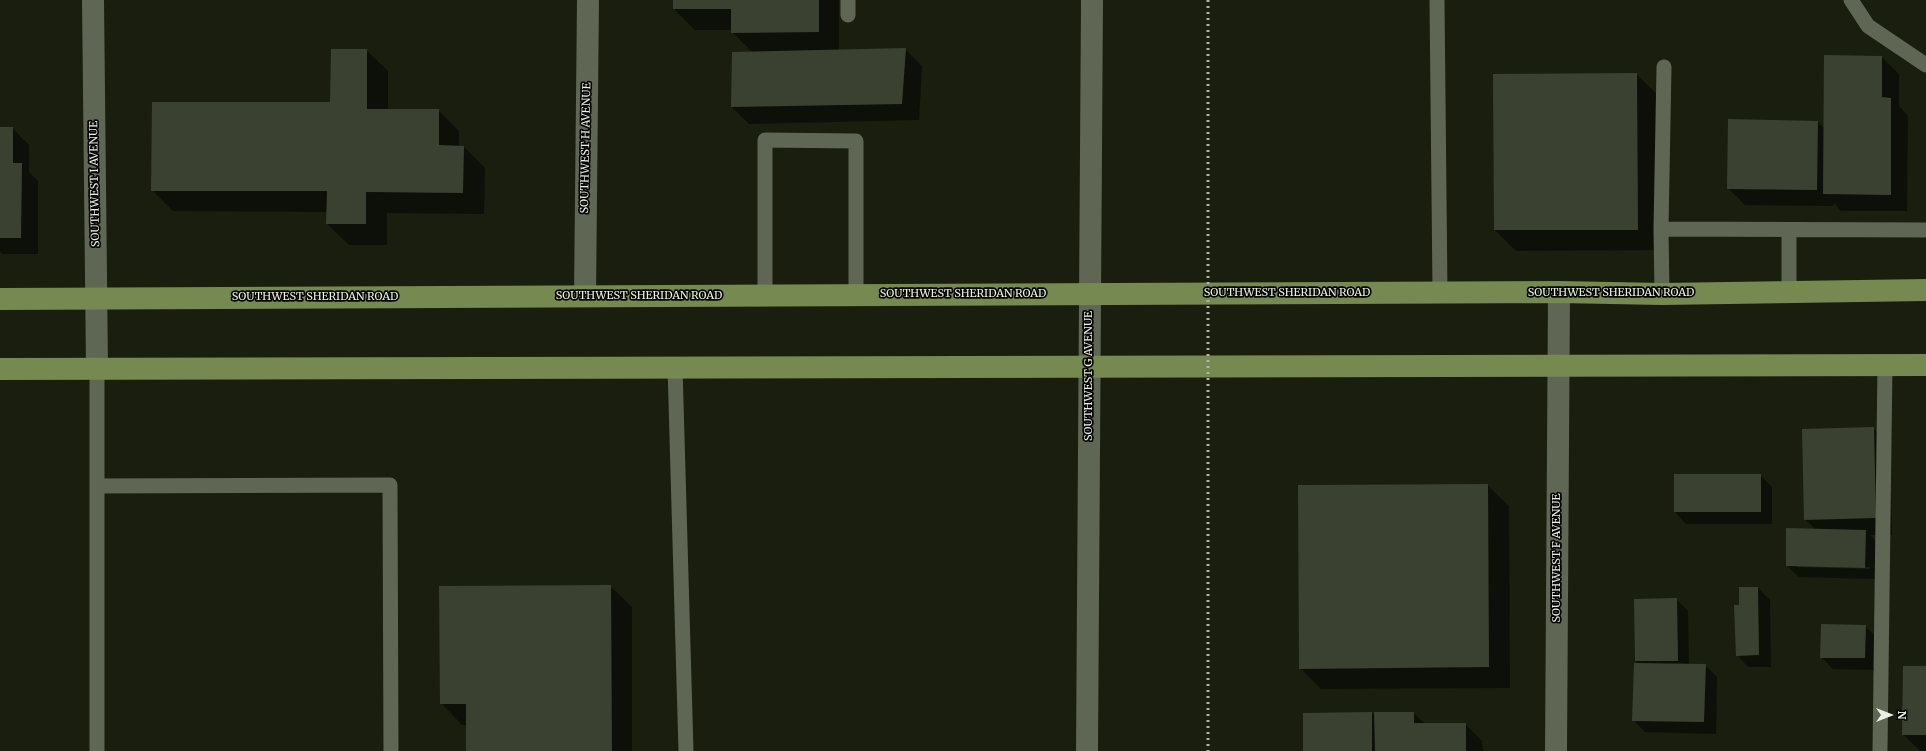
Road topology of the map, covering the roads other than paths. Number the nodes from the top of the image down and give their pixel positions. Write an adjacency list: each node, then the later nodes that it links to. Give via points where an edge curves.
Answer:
1 (93, 0): 20 (street, SOUTHWEST I AVENUE)
2 (588, 0): 19 (street, SOUTHWEST H AVENUE)
3 (1092, 0): 15 (street, SOUTHWEST G AVENUE)
4 (1437, 0): 12 (lane)
5 (1851, 0): 6 (lane, via 1868,26)
6 (1926, 65)
7 (1664, 67): 8 (lane)
8 (1661, 229): 9 (lane); 16 (lane)
9 (1789, 230): 10 (lane); 14 (lane)
10 (1926, 230)
11 (1926, 290): 14 (main road, SOUTHWEST SHERIDAN ROAD)
12 (1440, 292): 13 (main road, SOUTHWEST SHERIDAN ROAD); 15 (main road, SOUTHWEST SHERIDAN ROAD)
13 (1559, 292): 16 (main road, SOUTHWEST SHERIDAN ROAD); 24 (street, SOUTHWEST F AVENUE)
14 (1789, 292): 16 (main road, SOUTHWEST SHERIDAN ROAD)
15 (1090, 294): 18 (main road, SOUTHWEST SHERIDAN ROAD); 26 (street, SOUTHWEST G AVENUE)
16 (1662, 294)
17 (765, 295): 18 (main road, SOUTHWEST SHERIDAN ROAD); 18 (lane, via 765,140 856,141); 19 (main road, SOUTHWEST SHERIDAN ROAD)
18 (856, 295)
19 (585, 296): 20 (main road, SOUTHWEST SHERIDAN ROAD)
20 (96, 298): 21 (main road, SOUTHWEST SHERIDAN ROAD); 28 (street, SOUTHWEST I AVENUE)
21 (0, 299)
22 (1885, 365): 23 (main road); 24 (main road); 35 (lane)
23 (1926, 365)
24 (1558, 366): 26 (main road); 34 (street, SOUTHWEST F AVENUE)
25 (675, 367): 26 (main road); 28 (main road); 32 (lane)
26 (1090, 367): 33 (street, SOUTHWEST G AVENUE)
27 (0, 368): 28 (main road)
28 (97, 368): 29 (lane)
29 (97, 486): 30 (lane); 31 (lane, via 390,485)
30 (97, 751)
31 (391, 751)
32 (686, 751)
33 (1087, 751)
34 (1556, 751)
35 (1880, 751)

